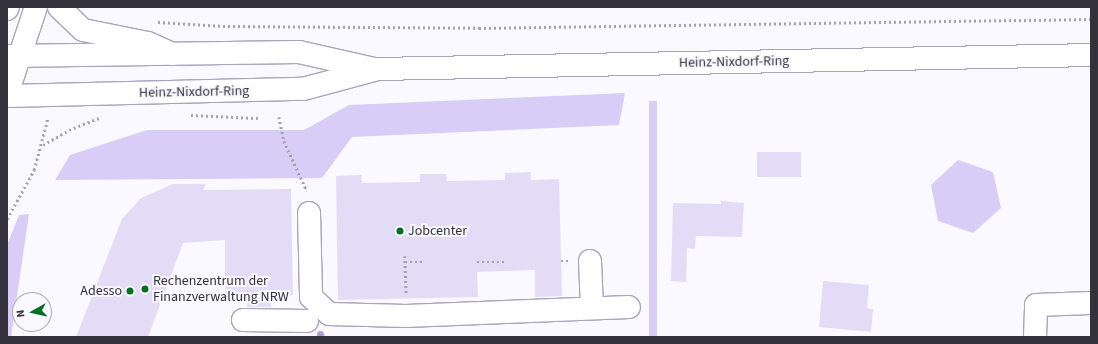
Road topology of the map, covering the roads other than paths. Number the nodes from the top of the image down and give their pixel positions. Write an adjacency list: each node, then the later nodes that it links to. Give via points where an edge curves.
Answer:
1 (36, 7): 5 (main road)
2 (59, 7): 3 (main road, via 83,30 148,43)
3 (174, 54): 5 (main road, Heinz-Nixdorf-Ring); 6 (main road, Heinz-Nixdorf-Ring, via 299,52)
4 (1091, 55): 6 (main road, Heinz-Nixdorf-Ring)
5 (14, 56): 7 (main road)
6 (378, 69): 7 (main road, Heinz-Nixdorf-Ring, via 303,89)
7 (7, 95)
8 (309, 213): 12 (main road, via 311,296 329,314 406,316)
9 (590, 261): 12 (main road)
10 (1091, 303): 15 (main road, via 1036,305)
11 (629, 307): 12 (main road)
12 (592, 308)
13 (242, 320): 14 (main road)
14 (307, 321)
15 (1035, 337)

